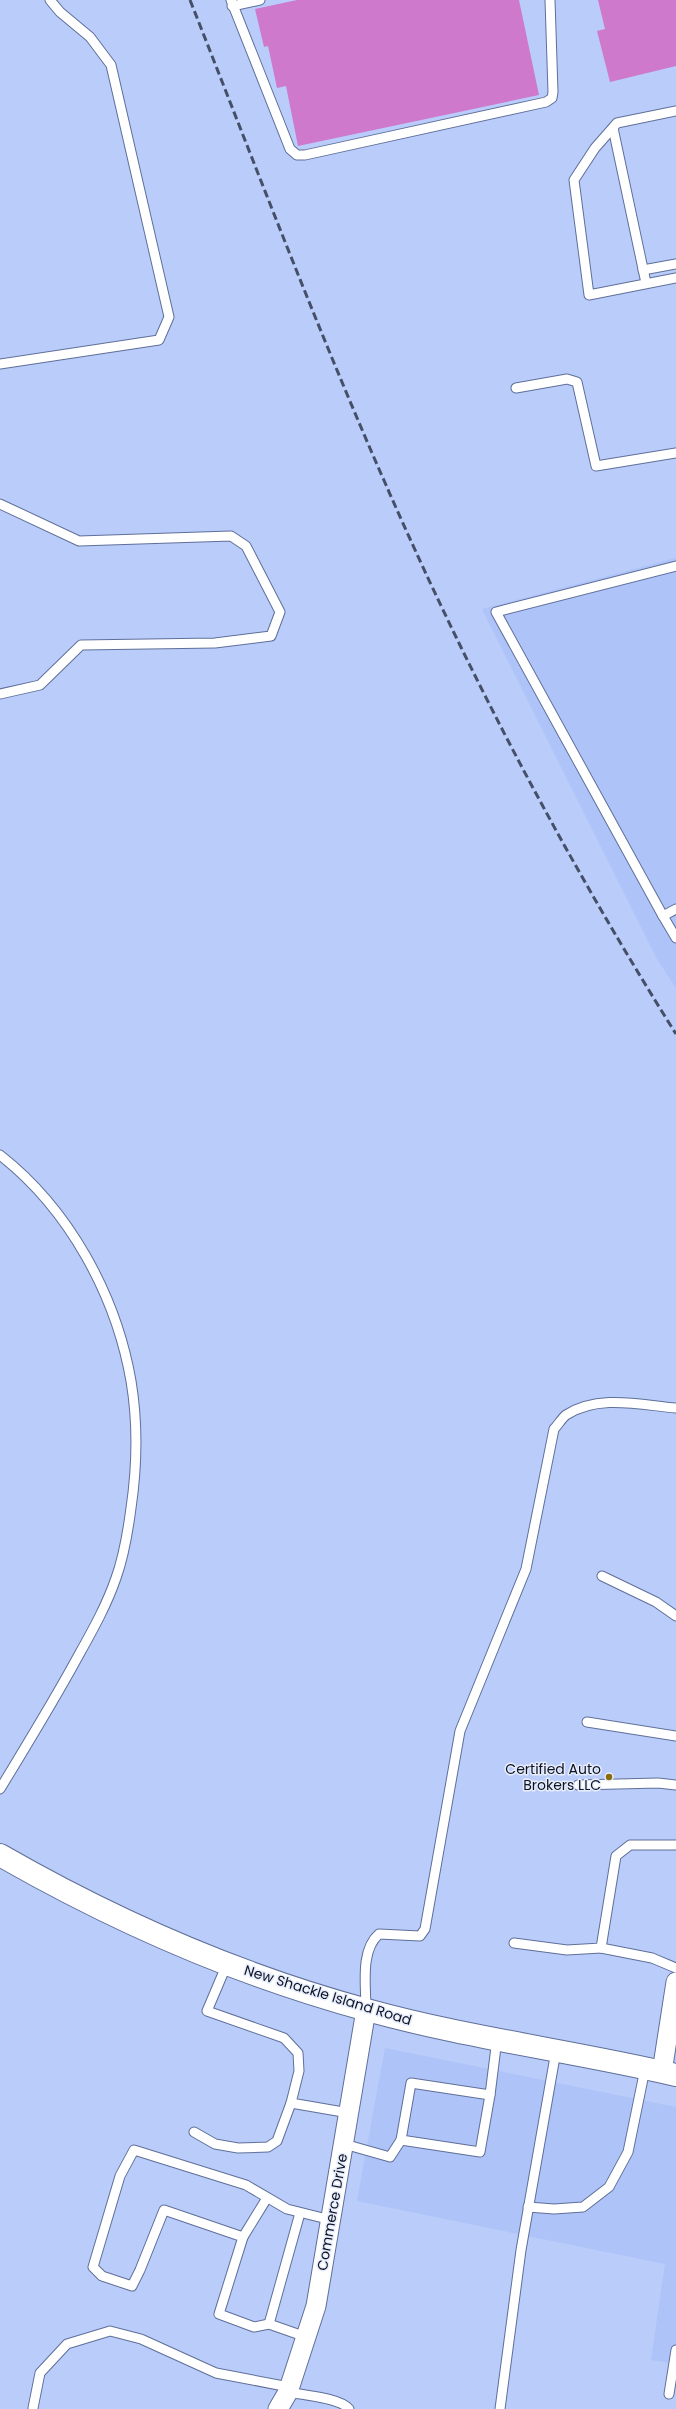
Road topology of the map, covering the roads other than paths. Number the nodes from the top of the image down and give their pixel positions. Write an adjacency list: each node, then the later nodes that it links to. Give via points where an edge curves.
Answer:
1 (50, 0): 11 (lane, via 60,12 90,37 111,65 168,317 158,340)
2 (260, 0): 4 (lane)
3 (550, 0): 4 (lane, via 553,92 552,98 546,102 305,156 297,155 290,150)
4 (232, 3)
5 (676, 111): 6 (lane, via 618,123)
6 (613, 128): 8 (lane); 10 (lane, via 595,148 574,180 589,295)
7 (676, 264): 8 (lane)
8 (643, 270): 10 (lane)
9 (676, 278): 10 (lane)
10 (646, 283)
11 (0, 364)
12 (516, 388): 13 (lane, via 567,379 577,382 596,466)
13 (676, 453)
14 (0, 504): 16 (lane, via 79,541 231,536 246,546 280,612 271,636 215,643 81,645 40,685)
15 (676, 566): 18 (lane, via 496,612)
16 (0, 694)
17 (676, 909): 18 (lane)
18 (663, 916): 19 (lane)
19 (676, 938)
20 (0, 1155): 28 (lane, via 20,1171 56,1211 79,1245 101,1287 120,1334 129,1375 136,1435 135,1480 128,1532 117,1576 102,1612)
21 (676, 1408): 36 (lane, via 607,1401 565,1415 554,1429 526,1569 460,1731 425,1928 420,1936 379,1934 370,1941 366,1962)
22 (602, 1576): 23 (lane, via 656,1602)
23 (676, 1616)
24 (587, 1722): 25 (lane)
25 (676, 1736)
26 (578, 1785): 27 (lane, via 658,1783)
27 (676, 1786)
28 (0, 1789)
29 (676, 1844): 32 (lane, via 630,1845 616,1856)
30 (0, 1855): 33 (main road, New Shackle Island Road, via 117,1918)
31 (514, 1943): 32 (lane, via 567,1950)
32 (600, 1948): 34 (lane, via 652,1958)
33 (227, 1964): 36 (main road, New Shackle Island Road); 41 (lane, via 207,2011 284,2038 298,2053 299,2071)
34 (676, 1968)
35 (676, 1982): 39 (street)
36 (366, 2010): 37 (main road, New Shackle Island Road); 42 (street, Commerce Drive)
37 (497, 2039): 38 (main road, New Shackle Island Road); 40 (lane)
38 (556, 2051): 39 (main road, New Shackle Island Road); 47 (lane)
39 (661, 2072): 47 (lane, via 628,2152 609,2187 583,2207)
40 (490, 2095): 44 (lane, via 411,2083); 44 (lane, via 480,2152)
41 (292, 2103): 42 (lane); 43 (lane, via 277,2141 268,2147 238,2148 215,2144)
42 (349, 2113): 45 (street, Commerce Drive)
43 (194, 2132)
44 (401, 2140): 45 (lane, via 390,2157)
45 (344, 2144): 49 (street, Commerce Drive)
46 (267, 2198): 48 (lane); 50 (lane); 50 (lane, via 246,2185 134,2150 120,2176 93,2267 102,2276 132,2286 164,2210)
47 (528, 2207): 59 (lane)
48 (300, 2213): 49 (lane); 51 (lane)
49 (331, 2220): 52 (street, Commerce Drive, via 316,2306)
50 (243, 2238): 51 (lane, via 219,2314 254,2327)
51 (269, 2324): 52 (lane)
52 (306, 2337): 54 (street, Commerce Drive)
53 (676, 2350): 55 (lane)
54 (289, 2390): 56 (lane, via 216,2373 141,2339 110,2331 67,2344 40,2373); 57 (street, Commerce Drive); 58 (lane, via 334,2401)
55 (669, 2394)
56 (33, 2409)
57 (278, 2409)
58 (349, 2409)
59 (500, 2409)

